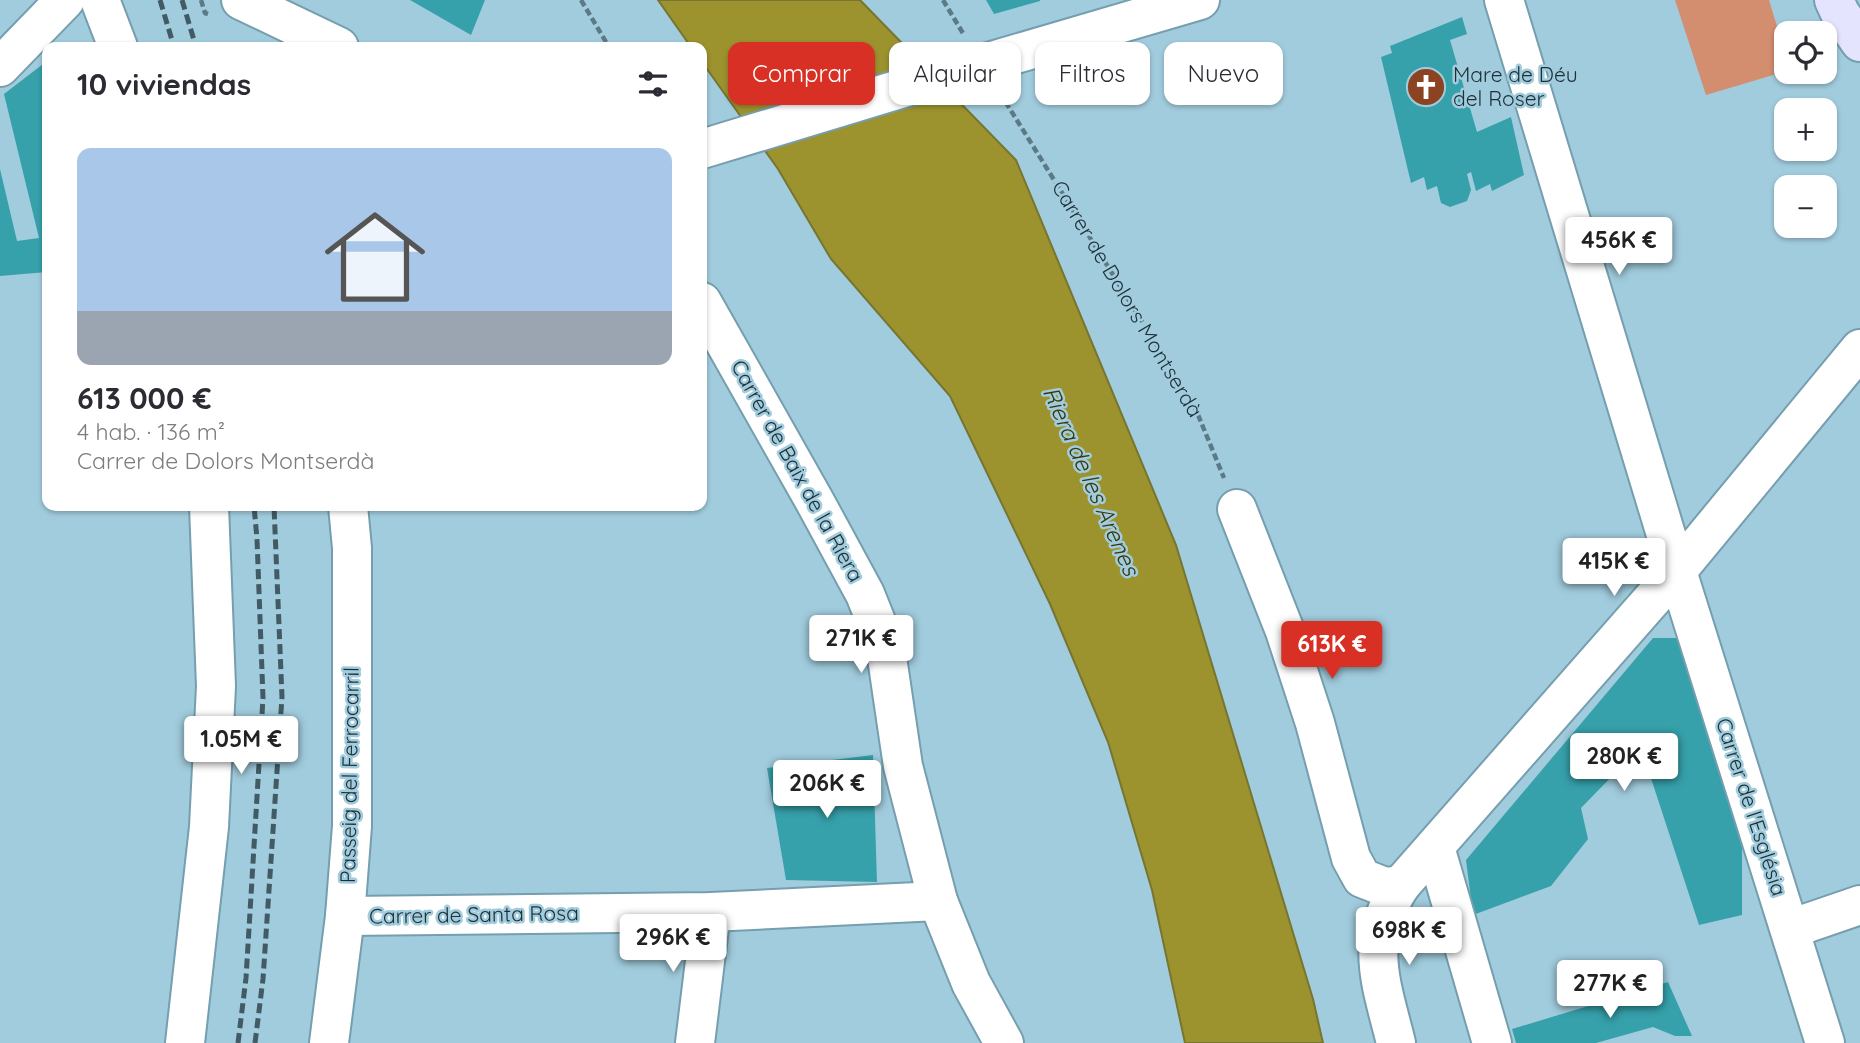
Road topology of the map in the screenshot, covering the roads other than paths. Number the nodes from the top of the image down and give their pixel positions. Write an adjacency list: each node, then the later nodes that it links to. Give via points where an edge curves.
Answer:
1 (65, 0): 10 (street)
2 (100, 0): 7 (street)
3 (1200, 0): 11 (street, bridge)
4 (1504, 0): 17 (street, Carrer de l'Església)
5 (1834, 0): 9 (main road)
6 (262, 21): 8 (street)
7 (116, 42)
8 (324, 42)
9 (1860, 42)
10 (0, 67)
11 (707, 147)
12 (707, 311): 20 (street, Carrer de Baix de la Riera, via 846,559 885,643 903,766)
13 (1860, 349): 17 (street)
14 (1237, 509): 19 (street, via 1285,631 1351,858 1362,878)
15 (209, 511): 25 (street, via 216,686 209,827)
16 (348, 511): 23 (street, Passeig del Ferrocarril, via 353,737)
17 (1677, 571): 18 (street); 24 (street, Carrer de l'Església)
18 (1434, 847): 19 (street); 30 (street)
19 (1393, 886): 29 (street, via 1377,958)
20 (938, 901): 22 (street, Carrer de Santa Rosa); 28 (street, Carrer de Baix de la Riera, via 971,983)
21 (1860, 905): 24 (street)
22 (711, 912): 23 (street, Carrer de Santa Rosa); 27 (street)
23 (345, 916): 26 (street, Passeig del Ferrocarril)
24 (1790, 929): 31 (street, Carrer de l'Església)
25 (185, 1043)
26 (329, 1043)
27 (695, 1043)
28 (1004, 1043)
29 (1396, 1043)
30 (1492, 1043)
31 (1825, 1043)

